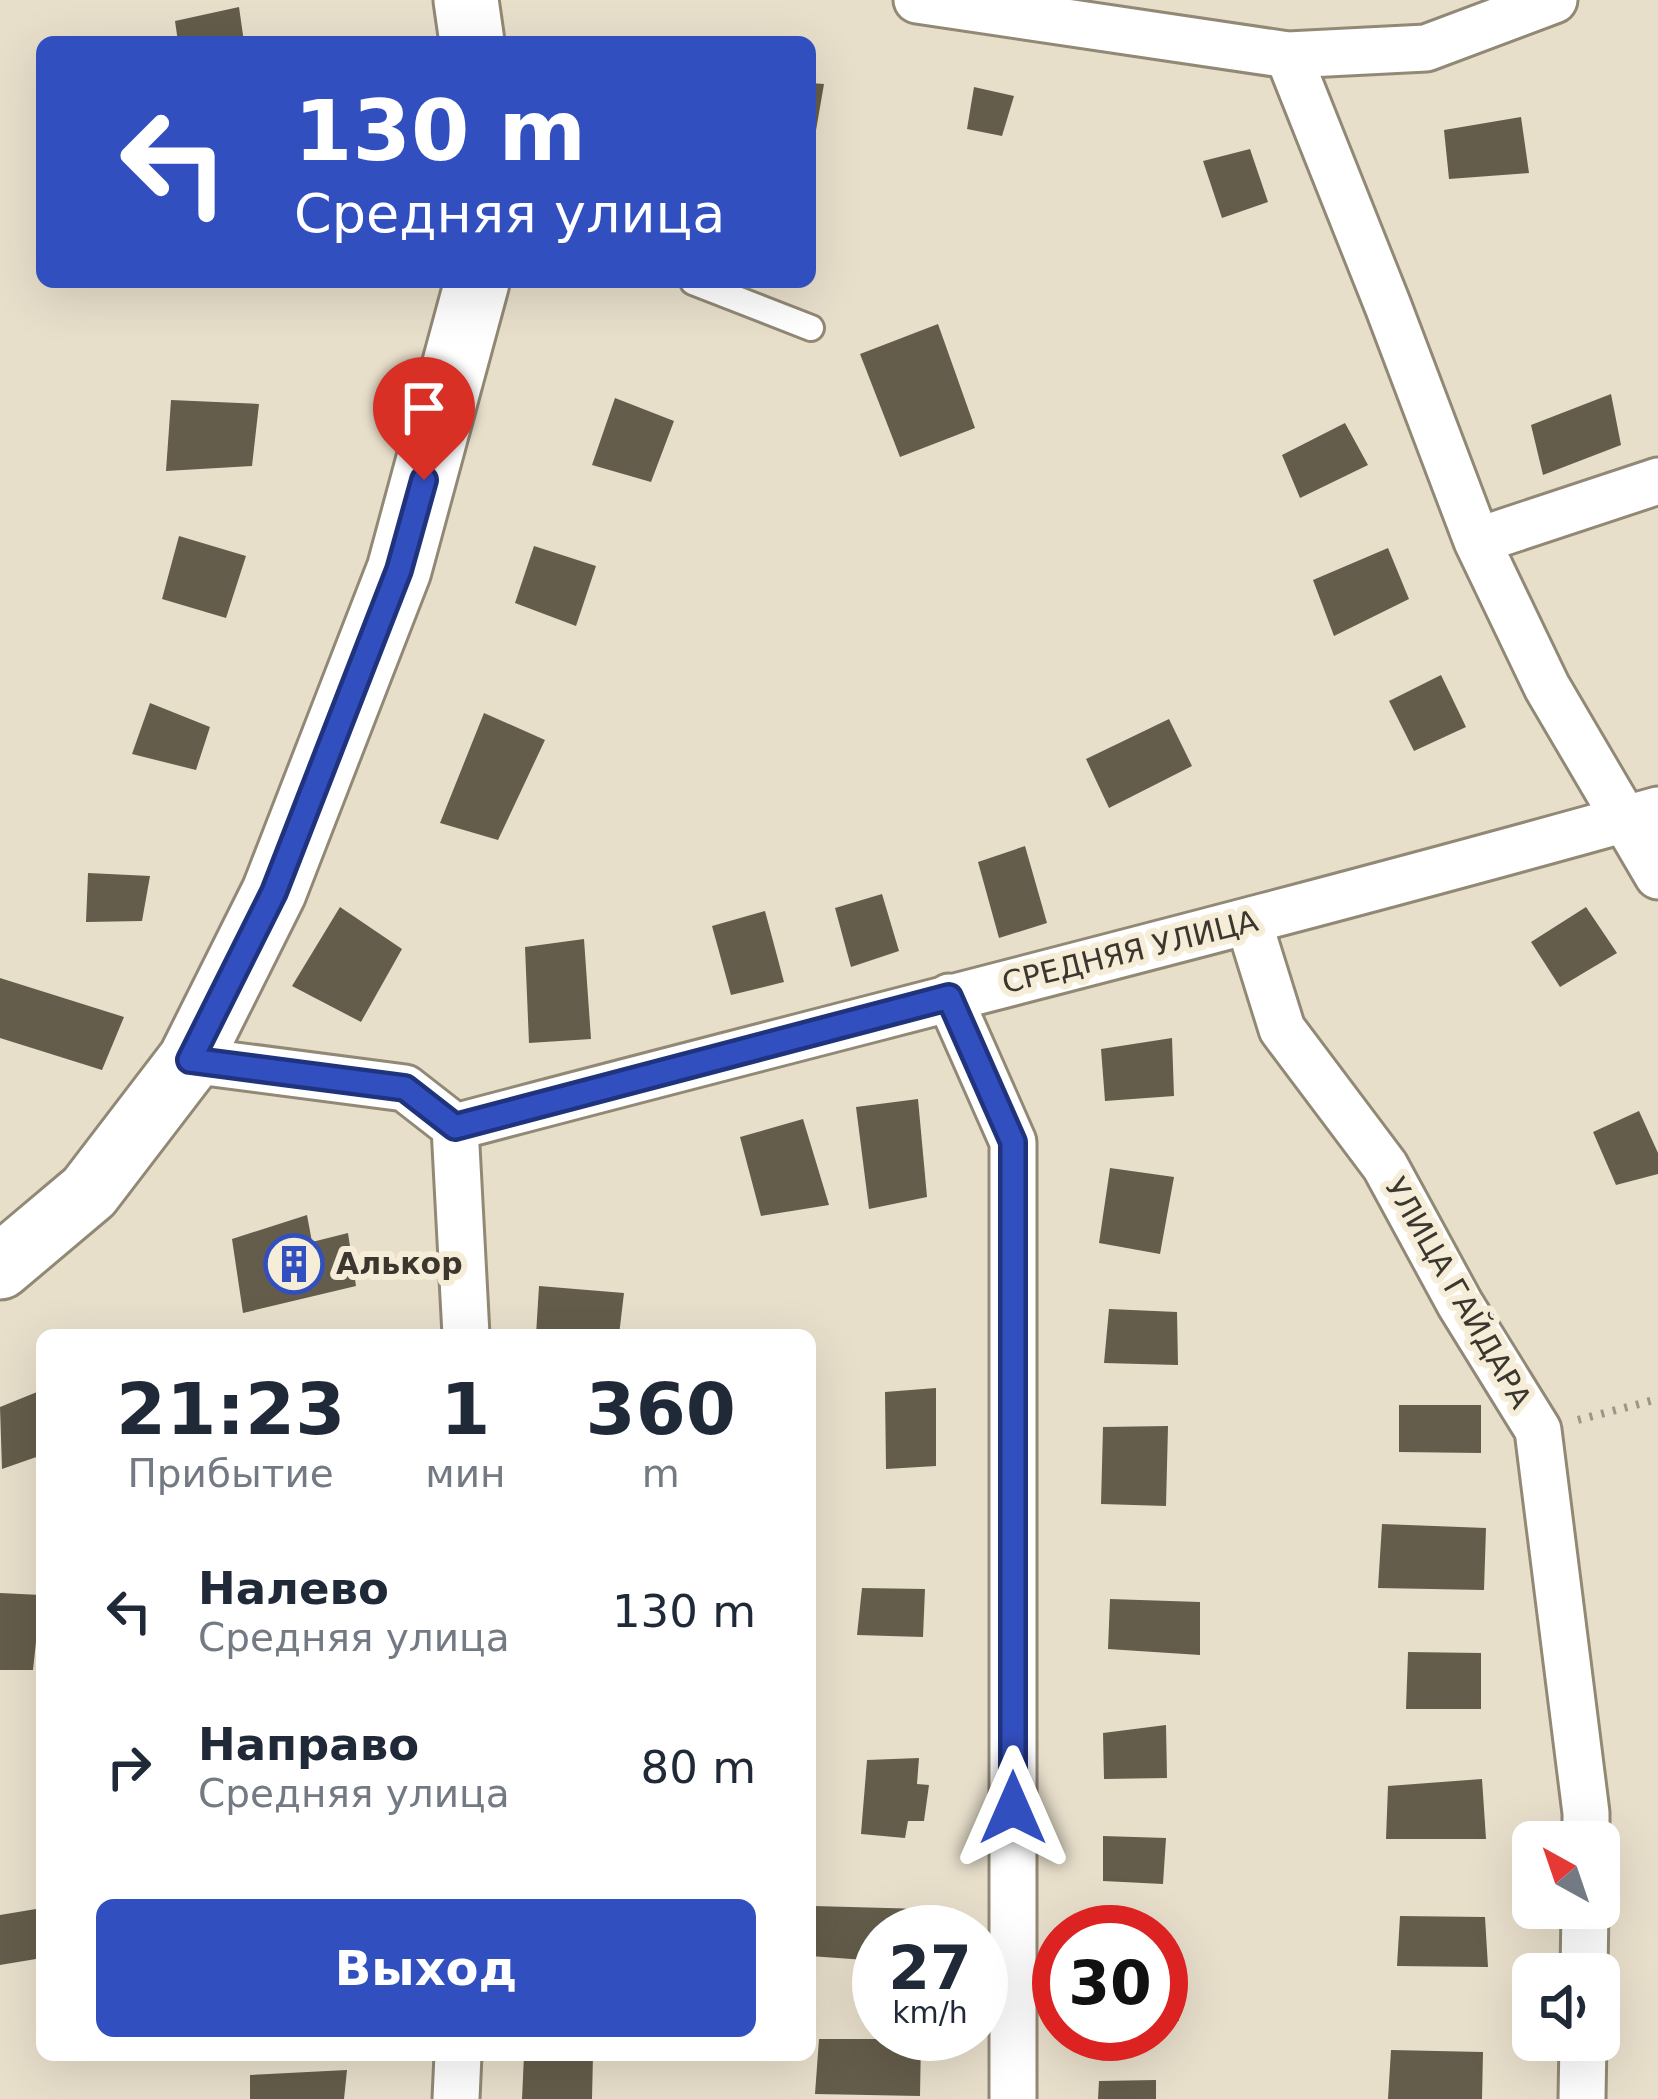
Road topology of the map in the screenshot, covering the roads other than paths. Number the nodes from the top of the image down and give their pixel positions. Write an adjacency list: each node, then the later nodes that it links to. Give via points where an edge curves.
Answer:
1 (466, 0): 4 (street)
2 (917, 0): 5 (street)
3 (1554, 0): 5 (street, via 1426,48)
4 (471, 36)
5 (1288, 55): 10 (street)
6 (476, 288): 15 (street, via 399,570 274,892)
7 (708, 288): 8 (lane)
8 (811, 328)
9 (1658, 481): 10 (street)
10 (1477, 542): 11 (street, via 1547,687)
11 (1641, 815): 12 (street); 13 (street, СРЕДНЯЯ УЛИЦА)
12 (1658, 876)
13 (1249, 922): 14 (street, СРЕДНЯЯ УЛИЦА); 19 (street, УЛИЦА ГАЙДАРА, via 1282,1029 1384,1166 1538,1430)
14 (949, 997): 16 (street, СРЕДНЯЯ УЛИЦА); 23 (street, via 1013,1142)
15 (190, 1060): 16 (street, via 405,1088); 17 (street, via 89,1192)
16 (455, 1127): 18 (street)
17 (0, 1267)
18 (466, 1329)
19 (1586, 1821)
20 (458, 2061): 22 (street)
21 (1583, 2061): 24 (street)
22 (456, 2099)
23 (1013, 2099)
24 (1582, 2099)

